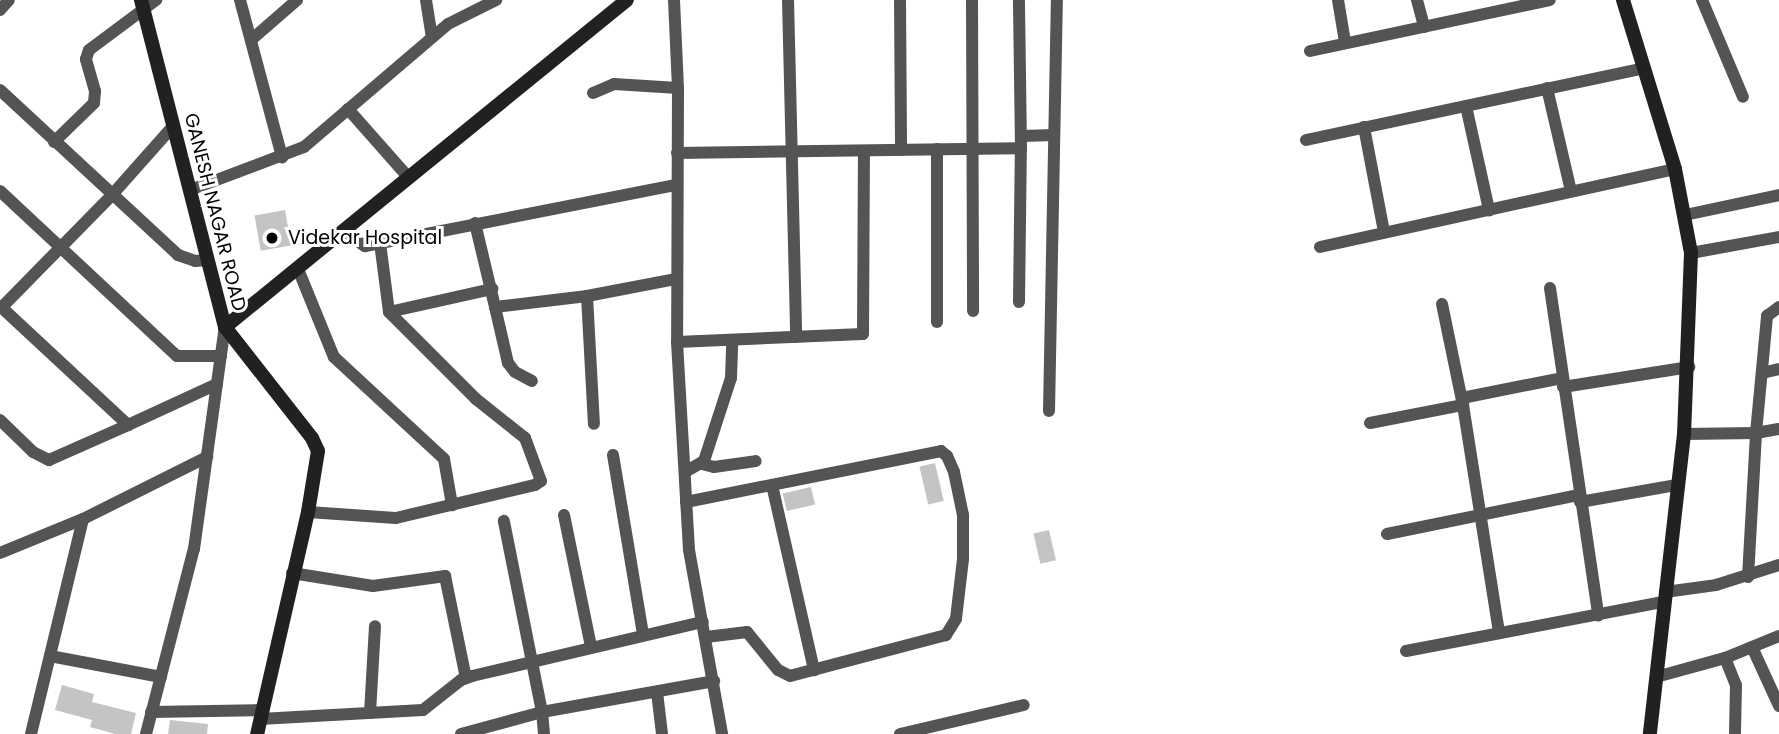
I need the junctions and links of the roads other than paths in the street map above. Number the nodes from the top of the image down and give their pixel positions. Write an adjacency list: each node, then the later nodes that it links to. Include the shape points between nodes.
1 (9, 0): 21 (street)
2 (156, 0): 20 (street)
3 (240, 0): 24 (street)
4 (297, 0): 24 (street)
5 (426, 0): 23 (street)
6 (496, 0): 23 (street)
7 (627, 0): 49 (street)
8 (674, 0): 28 (street)
9 (788, 0): 45 (street)
10 (900, 0): 43 (street)
11 (972, 0): 42 (street)
12 (1019, 0): 40 (street)
13 (1057, 0): 37 (street)
14 (1338, 0): 25 (street)
15 (1418, 0): 22 (street)
16 (1550, 0): 19 (street)
17 (1623, 0): 27 (street)
18 (1702, 0): 32 (street)
19 (1523, 3): 22 (street)
20 (142, 6): 35 (street, GANESH NAGAR ROAD); 39 (street, via 89,50 86,59 94,103)
21 (0, 10)
22 (1424, 27): 25 (street)
23 (432, 36): 34 (street)
24 (251, 40): 47 (street)
25 (1345, 42): 26 (street)
26 (1310, 51)
27 (1644, 68): 29 (street); 48 (street)
28 (678, 88): 31 (street, via 614,84); 46 (street)
29 (1547, 88): 33 (street); 53 (street)
30 (0, 90): 39 (street)
31 (593, 93)
32 (1743, 97)
33 (1466, 106): 36 (street); 56 (street)
34 (348, 109): 47 (street, via 304,147); 49 (street)
35 (174, 125): 51 (street, GANESH NAGAR ROAD); 55 (street)
36 (1364, 127): 38 (street); 60 (street)
37 (1054, 135): 40 (street); 92 (street)
38 (1306, 139)
39 (54, 142): 55 (street)
40 (1022, 142): 42 (street); 72 (street)
41 (937, 149): 42 (street); 43 (street); 79 (street)
42 (973, 149): 77 (street)
43 (901, 150): 44 (street)
44 (864, 151): 45 (street); 81 (street, via 864,332)
45 (790, 152): 46 (street); 81 (street)
46 (677, 153): 50 (street)
47 (282, 157): 51 (street)
48 (1675, 169): 53 (street); 57 (street)
49 (409, 178): 59 (street)
50 (676, 185): 58 (street); 68 (street)
51 (190, 190): 66 (street, GANESH NAGAR ROAD)
52 (0, 191): 63 (street)
53 (1572, 191): 56 (street)
54 (1779, 195): 57 (street)
55 (111, 196): 63 (street); 66 (street, via 178,254 195,261)
56 (1489, 210): 60 (street)
57 (1685, 215): 65 (street)
58 (475, 223): 62 (street); 70 (street)
59 (344, 231): 62 (street, via 362,246); 67 (street)
60 (1384, 232): 64 (street)
61 (1779, 237): 65 (street)
62 (380, 243): 78 (street)
63 (60, 247): 74 (street); 84 (street, via 177,356)
64 (1320, 247)
65 (1691, 253): 85 (street)
66 (208, 260): 80 (street, GANESH NAGAR ROAD)
67 (298, 269): 80 (street); 109 (street, via 334,357 444,459)
68 (676, 279): 71 (street); 83 (street)
69 (1550, 288): 89 (street)
70 (492, 289): 75 (street); 78 (street)
71 (587, 296): 75 (street); 95 (street)
72 (1019, 302)
73 (1442, 304): 91 (street)
74 (1, 307): 96 (street)
75 (495, 307): 88 (street, via 508,363)
76 (1779, 307): 87 (street, via 1768,316)
77 (973, 311)
78 (388, 312): 109 (street, via 476,399 525,438 541,478 536,485)
79 (937, 322)
80 (225, 327): 84 (street); 110 (street, GANESH NAGAR ROAD, via 316,444)
81 (796, 337): 82 (street)
82 (732, 340): 83 (street); 103 (street, via 731,378)
83 (677, 342): 104 (street)
84 (221, 356): 90 (street)
85 (1689, 367): 89 (street); 99 (street)
86 (1779, 369): 87 (street)
87 (1762, 373): 98 (street)
88 (532, 381)
89 (1563, 382): 91 (street); 107 (street)
90 (217, 384): 96 (street); 101 (street)
91 (1463, 402): 94 (street); 111 (street)
92 (1049, 411)
93 (0, 420): 96 (street, via 33,452 49,460)
94 (1370, 423)
95 (594, 424)
96 (128, 425)
97 (1779, 429): 98 (street)
98 (1756, 433): 99 (street); 119 (street)
99 (1684, 434): 106 (street)
100 (613, 455): 125 (street)
101 (207, 457): 113 (street); 135 (street, via 194,549)
102 (756, 461): 103 (street, via 714,467)
103 (702, 464): 104 (street)
104 (685, 472): 108 (street)
105 (772, 485): 108 (street); 134 (street); 134 (street, via 941,451 954,472 963,515 954,626 946,635)
106 (1676, 485): 107 (street); 120 (street)
107 (1579, 498): 111 (street); 121 (street)
108 (686, 502): 122 (street, via 689,550)
109 (452, 505): 110 (street, via 380,519)
110 (308, 512): 118 (street, GANESH NAGAR ROAD)
111 (1479, 514): 115 (street); 124 (street)
112 (564, 515): 128 (street)
113 (83, 519): 116 (street); 131 (street)
114 (504, 521): 133 (street)
115 (1387, 534)
116 (0, 553)
117 (1779, 565): 119 (street)
118 (292, 573): 137 (street, via 373,586 444,575); 145 (street, GANESH NAGAR ROAD)
119 (1748, 577): 120 (street)
120 (1664, 597): 121 (street); 136 (street)
121 (1598, 615): 124 (street)
122 (703, 622): 125 (street); 127 (street)
123 (375, 626): 144 (street)
124 (1499, 634): 130 (street)
125 (643, 635): 128 (street)
126 (1779, 636): 129 (street)
127 (706, 637): 134 (street, via 747,632 782,674); 138 (street)
128 (591, 647): 133 (street)
129 (1752, 647): 132 (street); 141 (street)
130 (1406, 651)
131 (50, 656): 135 (street); 146 (street)
132 (1725, 658): 136 (street); 154 (street, via 1736,685)
133 (532, 660): 137 (street); 143 (street)
134 (814, 670)
135 (161, 677): 142 (street)
136 (1656, 677): 153 (street)
137 (466, 678): 144 (street, via 423,710)
138 (714, 681): 139 (street); 151 (street)
139 (657, 692): 143 (street); 150 (street)
140 (1024, 705): 152 (street)
141 (1779, 706)
142 (152, 712): 145 (street); 147 (street)
143 (542, 712): 148 (street); 149 (street)
144 (370, 713): 145 (street)
145 (260, 721)
146 (31, 734)
147 (146, 734)
148 (461, 734)
149 (544, 734)
150 (662, 734)
151 (722, 734)
152 (900, 734)
153 (1650, 734)
154 (1735, 734)

